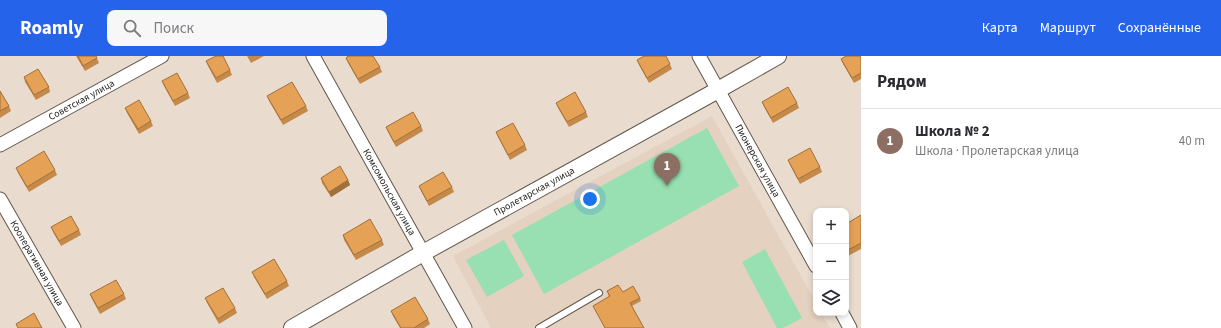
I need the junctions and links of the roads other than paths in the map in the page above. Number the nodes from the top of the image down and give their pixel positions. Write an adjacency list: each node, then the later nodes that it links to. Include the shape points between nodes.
1 (162, 56): 6 (street, Советская улица)
2 (314, 56): 8 (street, Комсомольская улица)
3 (699, 56): 5 (street, Пионерская улица)
4 (778, 56): 5 (street, Пролетарская улица)
5 (718, 90): 8 (street, Пролетарская улица); 9 (street, Пионерская улица)
6 (0, 145)
7 (0, 199): 12 (street, Кооперативная улица)
8 (423, 253): 13 (street, Пролетарская улица); 14 (street, Комсомольская улица)
9 (813, 261)
10 (599, 293): 15 (lane)
11 (844, 316): 16 (street)
12 (74, 328)
13 (292, 328)
14 (465, 328)
15 (539, 328)
16 (850, 328)

